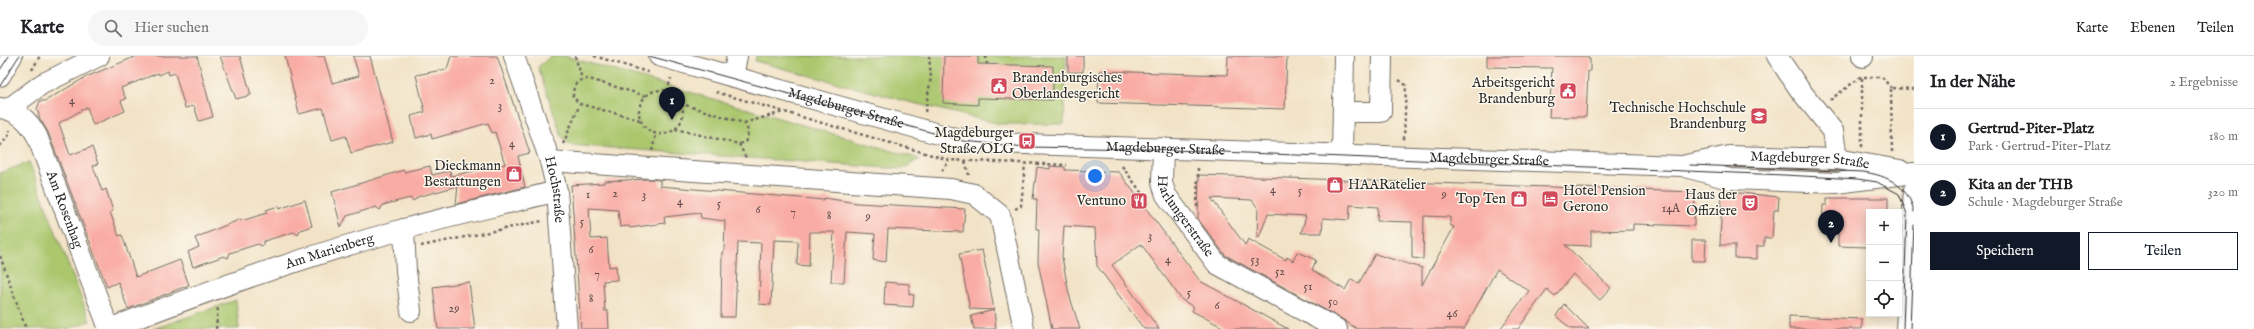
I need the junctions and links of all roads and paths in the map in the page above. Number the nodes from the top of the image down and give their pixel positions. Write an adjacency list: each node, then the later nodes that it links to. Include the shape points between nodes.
1 (99, 56): 23 (street, via 42,84)
2 (514, 56): 40 (street, Hochstraße)
3 (575, 56): 16 (path)
4 (659, 56): 13 (street, Magdeburger Straße)
5 (737, 56): 13 (street)
6 (929, 56): 27 (path, via 931,77 925,115)
7 (986, 56): 12 (path)
8 (1344, 56): 26 (street)
9 (1777, 56): 24 (street)
10 (1862, 56): 14 (path)
11 (1382, 62): 26 (street, via 1381,112); 33 (path, via 1406,85)
12 (987, 64)
13 (733, 77): 36 (street, Magdeburger Straße, via 949,137 995,142)
14 (1862, 77): 17 (path, via 1882,77); 24 (path); 38 (path)
15 (671, 78): 19 (path)
16 (582, 79): 20 (path); 21 (path, via 575,82 573,89 573,97)
17 (1891, 88): 18 (path); 44 (path)
18 (1914, 89)
19 (668, 90): 20 (path, via 660,90); 22 (path, via 679,98)
20 (646, 96): 28 (path, via 640,107)
21 (580, 104): 28 (path); 40 (path)
22 (682, 104): 29 (path); 30 (path, via 683,118)
23 (4, 108): 57 (street, Am Rosenhag, via 30,123 37,136)
24 (1817, 110): 39 (street, via 1833,131)
25 (784, 112): 29 (path)
26 (1343, 112): 37 (street)
27 (917, 113)
28 (640, 120): 30 (path, via 656,134)
29 (744, 123): 30 (path, via 748,129 748,136 745,142 739,144)
30 (675, 129)
31 (9, 135): 35 (path)
32 (1396, 142): 33 (path)
33 (1404, 142): 34 (path)
34 (1412, 143)
35 (0, 146)
36 (1163, 148): 37 (street, Magdeburger Straße); 51 (street, Harlungerstraße, via 1162,183 1166,195)
37 (1342, 154): 42 (street, Magdeburger Straße)
38 (1862, 155)
39 (1837, 159): 42 (street, Magdeburger Straße, via 1729,156); 44 (street, Magdeburger Straße)
40 (553, 161): 47 (street, Hochstraße); 48 (street, via 951,189 974,194)
41 (1025, 164): 48 (path, via 1021,206)
42 (1682, 166): 45 (street, Magdeburger Straße, via 1729,179 1837,183)
43 (1198, 168): 51 (path)
44 (1892, 168): 45 (street, Magdeburger Straße)
45 (1914, 173)
46 (1914, 190): 62 (street)
47 (557, 191): 49 (street, Hochstraße); 50 (street, Am Marienberg)
48 (1000, 215): 60 (street)
49 (560, 218): 52 (path); 59 (street, Hochstraße)
50 (404, 229): 52 (street); 57 (street, Am Marienberg, via 268,269)
51 (1196, 233): 61 (street, Harlungerstraße, via 1217,264)
52 (405, 250): 55 (street)
53 (0, 256): 56 (path)
54 (218, 300): 58 (path)
55 (411, 311)
56 (26, 329)
57 (109, 329)
58 (216, 329)
59 (567, 329)
60 (1024, 329)
61 (1337, 329)
62 (1906, 329)

